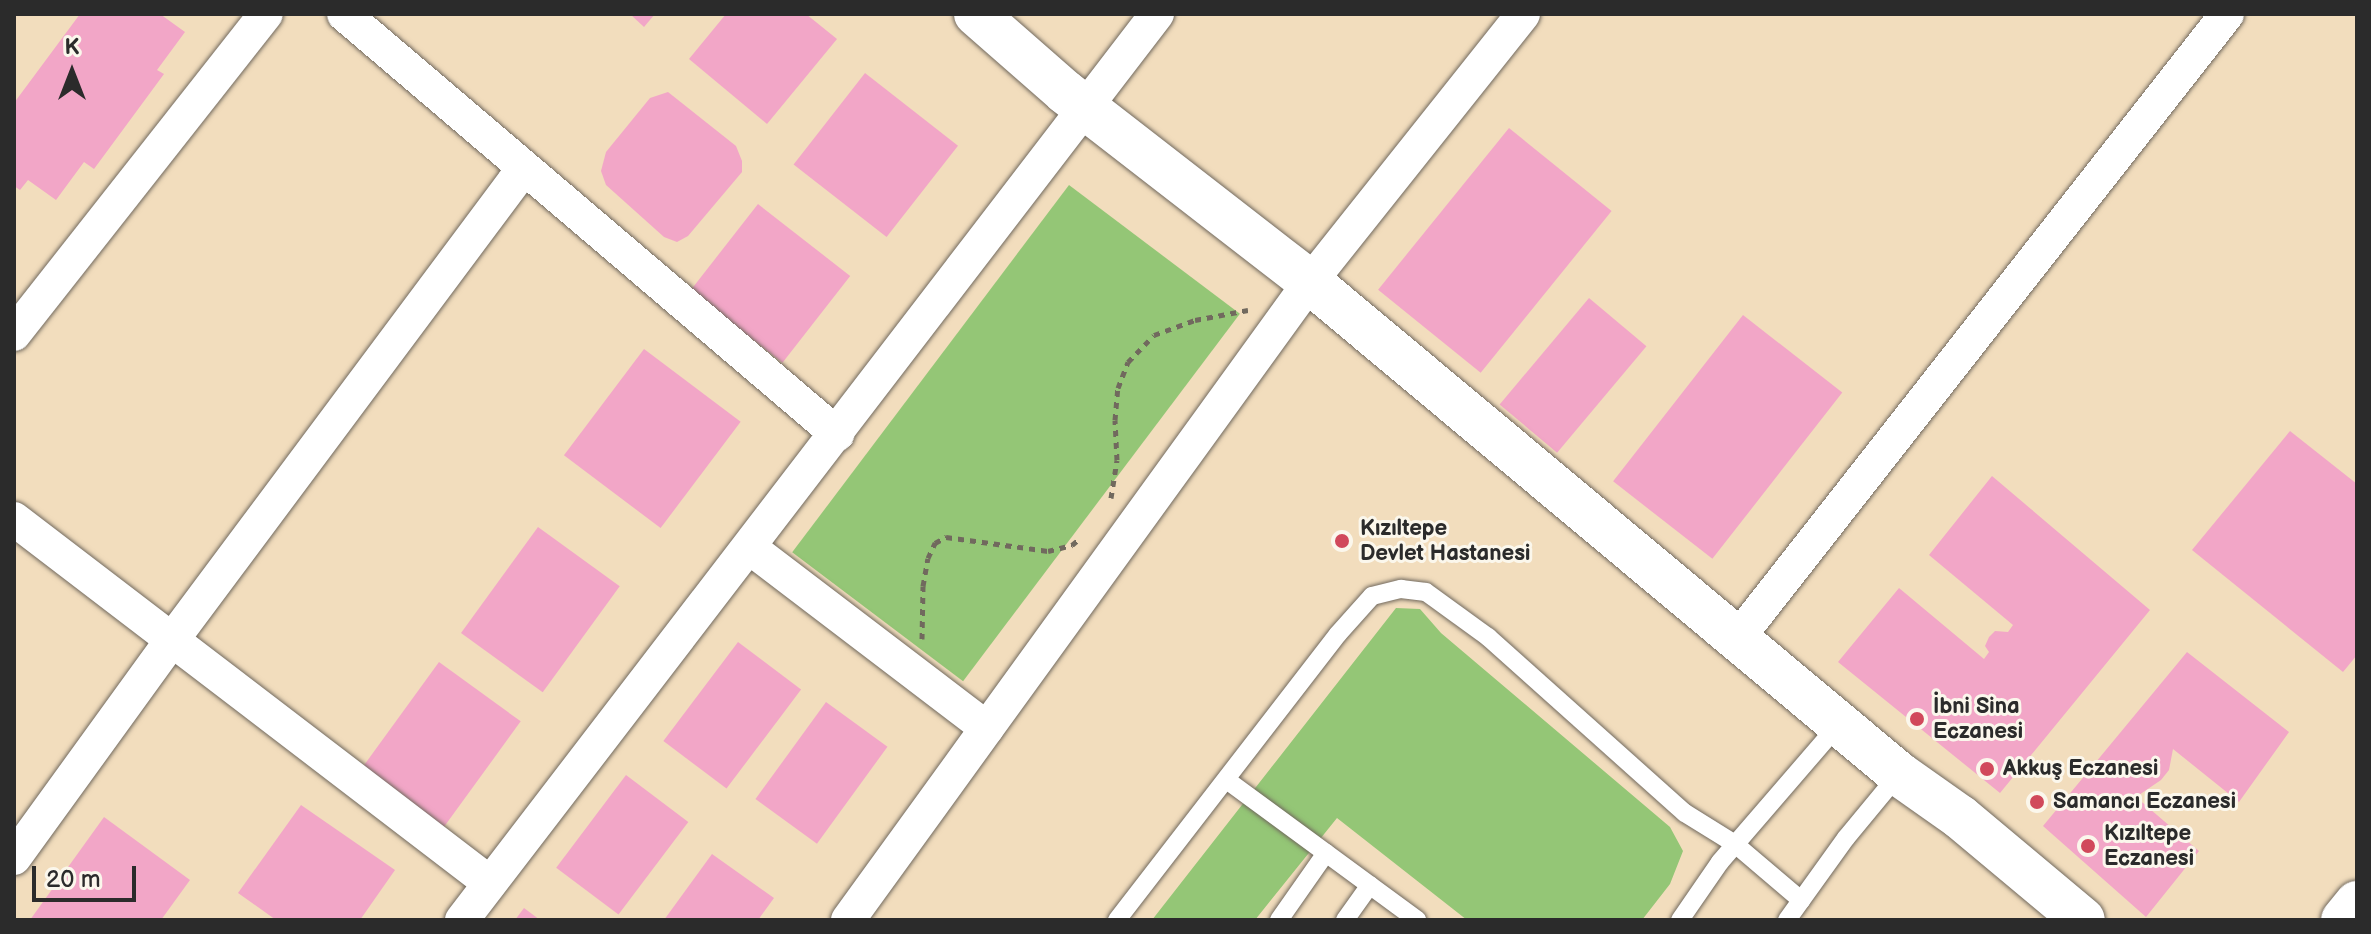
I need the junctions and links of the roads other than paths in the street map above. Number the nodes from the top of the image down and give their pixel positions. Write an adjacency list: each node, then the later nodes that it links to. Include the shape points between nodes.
1 (266, 14): 10 (street)
2 (344, 14): 8 (street)
3 (976, 14): 7 (main road)
4 (1157, 14): 7 (street)
5 (1523, 14): 9 (street)
6 (2227, 14): 14 (street)
7 (1088, 109): 9 (main road); 11 (street)
8 (524, 168): 11 (street); 15 (street)
9 (1310, 282): 14 (main road); 17 (street)
10 (14, 334)
11 (837, 434): 13 (street)
12 (14, 519): 15 (street)
13 (749, 547): 17 (street); 23 (street)
14 (1737, 639): 16 (main road)
15 (172, 640): 22 (street); 23 (street)
16 (1840, 723): 18 (main road); 20 (lane)
17 (987, 728): 29 (street)
18 (1899, 774): 25 (lane); 35 (main road, via 1960,817)
19 (1228, 781): 20 (lane, via 1372,596 1401,589 1426,592 1488,637 1685,813); 21 (lane); 30 (lane)
20 (1735, 844): 25 (lane); 33 (lane)
21 (1326, 853): 24 (lane); 31 (lane)
22 (14, 858)
23 (490, 883): 28 (street)
24 (1370, 885): 27 (lane); 32 (lane)
25 (1801, 900): 34 (lane)
26 (2357, 903): 36 (main road)
27 (1412, 918)
28 (462, 920)
29 (848, 920)
30 (1117, 920)
31 (1279, 920)
32 (1345, 920)
33 (1680, 920)
34 (1787, 920)
35 (2083, 920)
36 (2343, 920)

